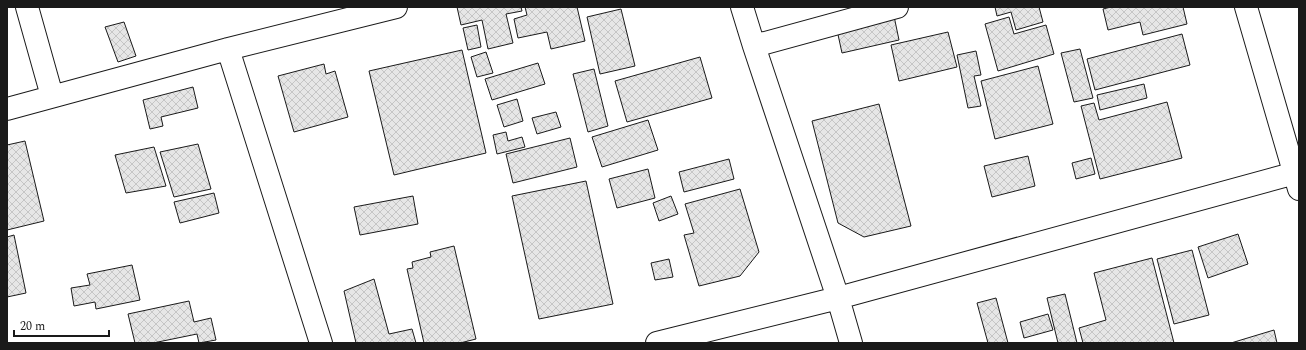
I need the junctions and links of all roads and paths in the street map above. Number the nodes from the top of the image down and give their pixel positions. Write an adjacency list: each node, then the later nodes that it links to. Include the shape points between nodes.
1 (27, 7): 8 (street)
2 (396, 7): 7 (street)
3 (742, 7): 6 (street)
4 (897, 7): 6 (street)
5 (1246, 7): 10 (street)
6 (754, 46): 11 (street)
7 (228, 48): 8 (street); 12 (street)
8 (52, 96): 9 (street)
9 (7, 109)
10 (1297, 178): 11 (street)
11 (838, 298): 13 (street); 14 (street)
12 (321, 343)
13 (657, 343)
14 (851, 343)

